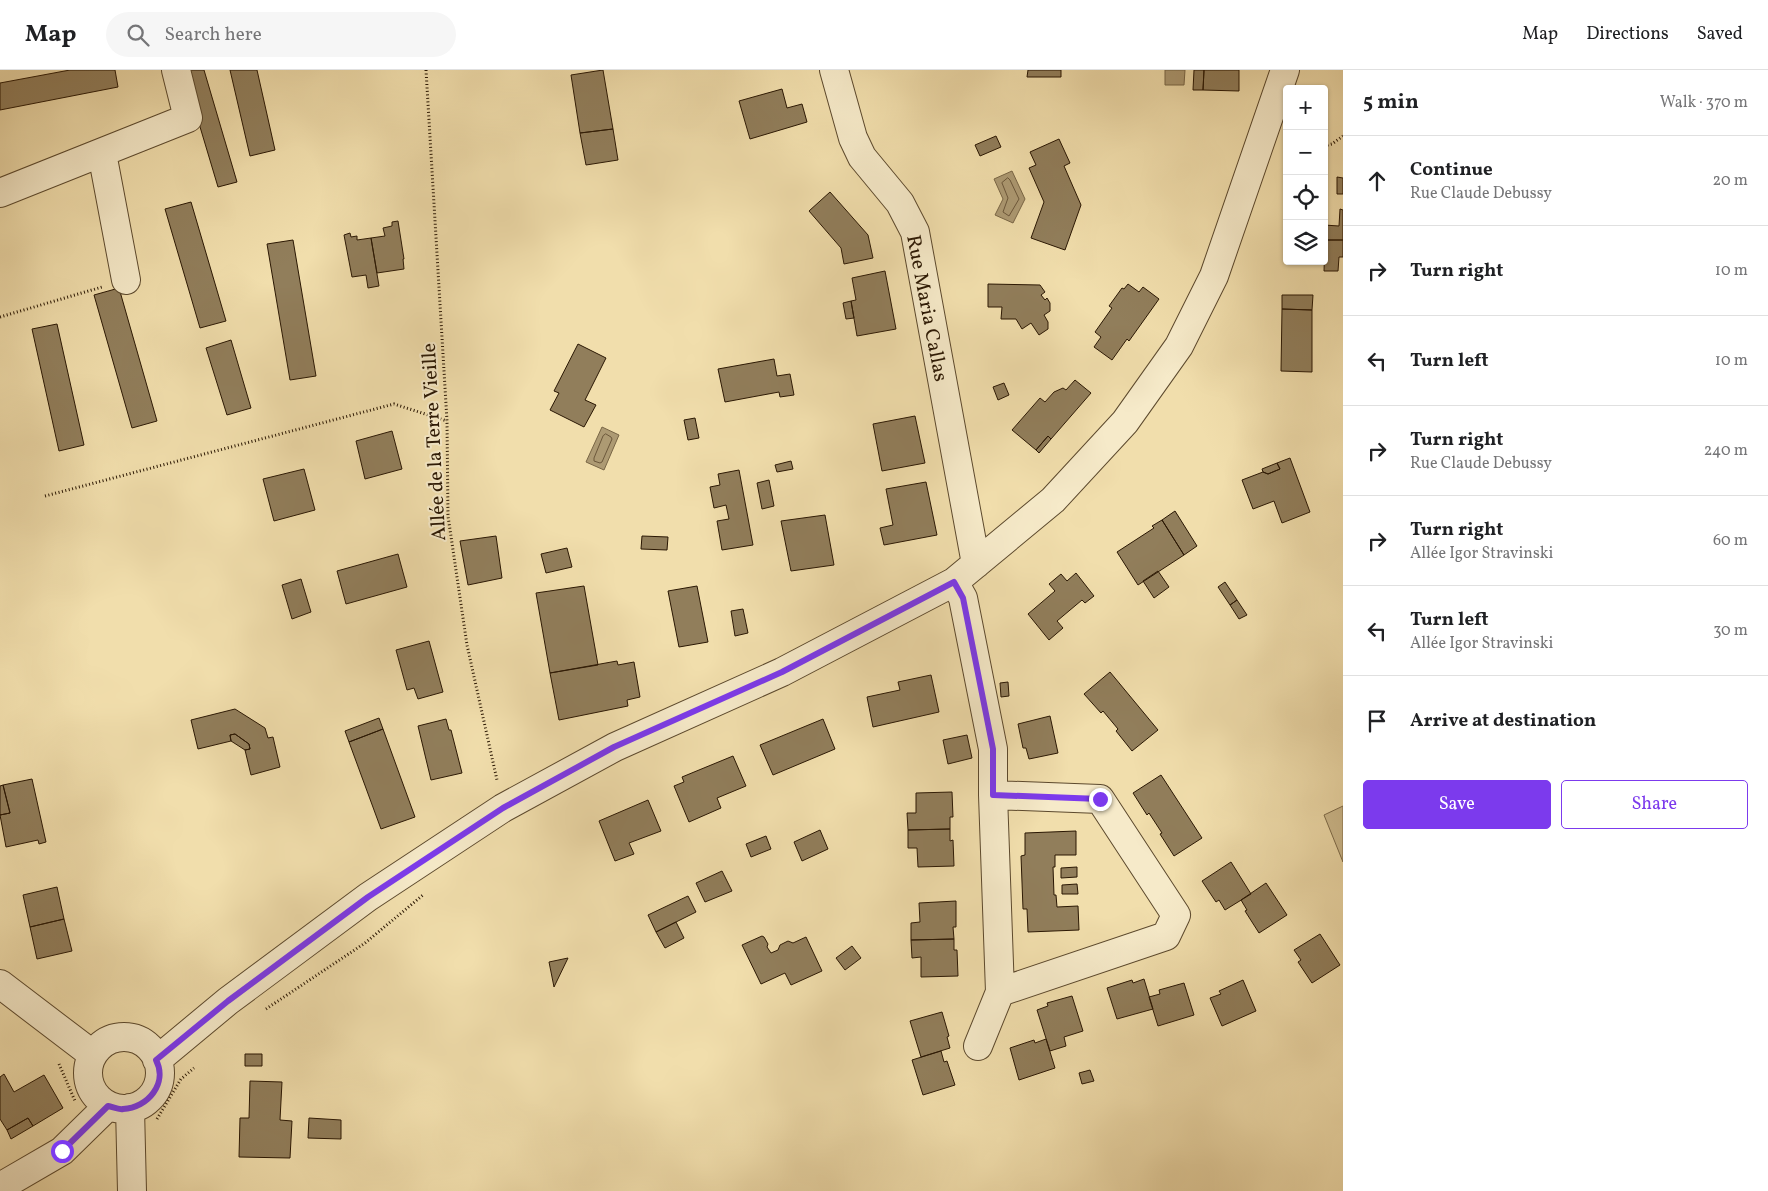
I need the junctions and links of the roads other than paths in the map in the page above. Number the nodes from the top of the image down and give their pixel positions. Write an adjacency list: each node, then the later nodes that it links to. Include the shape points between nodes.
1 (176, 70): 4 (street, via 188,118)
2 (834, 70): 7 (street, Rue Maria Callas, via 853,138 862,157 900,203 915,232)
3 (1285, 70): 7 (street, via 1214,276 1179,346 1124,422 1053,500)
4 (102, 153): 5 (street); 6 (street)
5 (0, 193)
6 (126, 280)
7 (976, 564): 8 (street)
8 (954, 582): 9 (street, via 963,598 993,749); 14 (street, via 782,672 614,747 503,808 368,897 228,1001)
9 (993, 795): 11 (street); 11 (street, via 1100,799 1176,915 1166,936)
10 (0, 984): 13 (street)
11 (1000, 992): 12 (street)
12 (978, 1046)
13 (92, 1054): 14 (street, via 101,1044 116,1037 134,1038 151,1048); 15 (street, via 88,1082 98,1099)
14 (156, 1060): 15 (street, via 160,1078 153,1095 139,1106)
15 (119, 1107): 16 (street, via 88,1125 62,1151); 17 (street)
16 (0, 1187)
17 (132, 1191)

